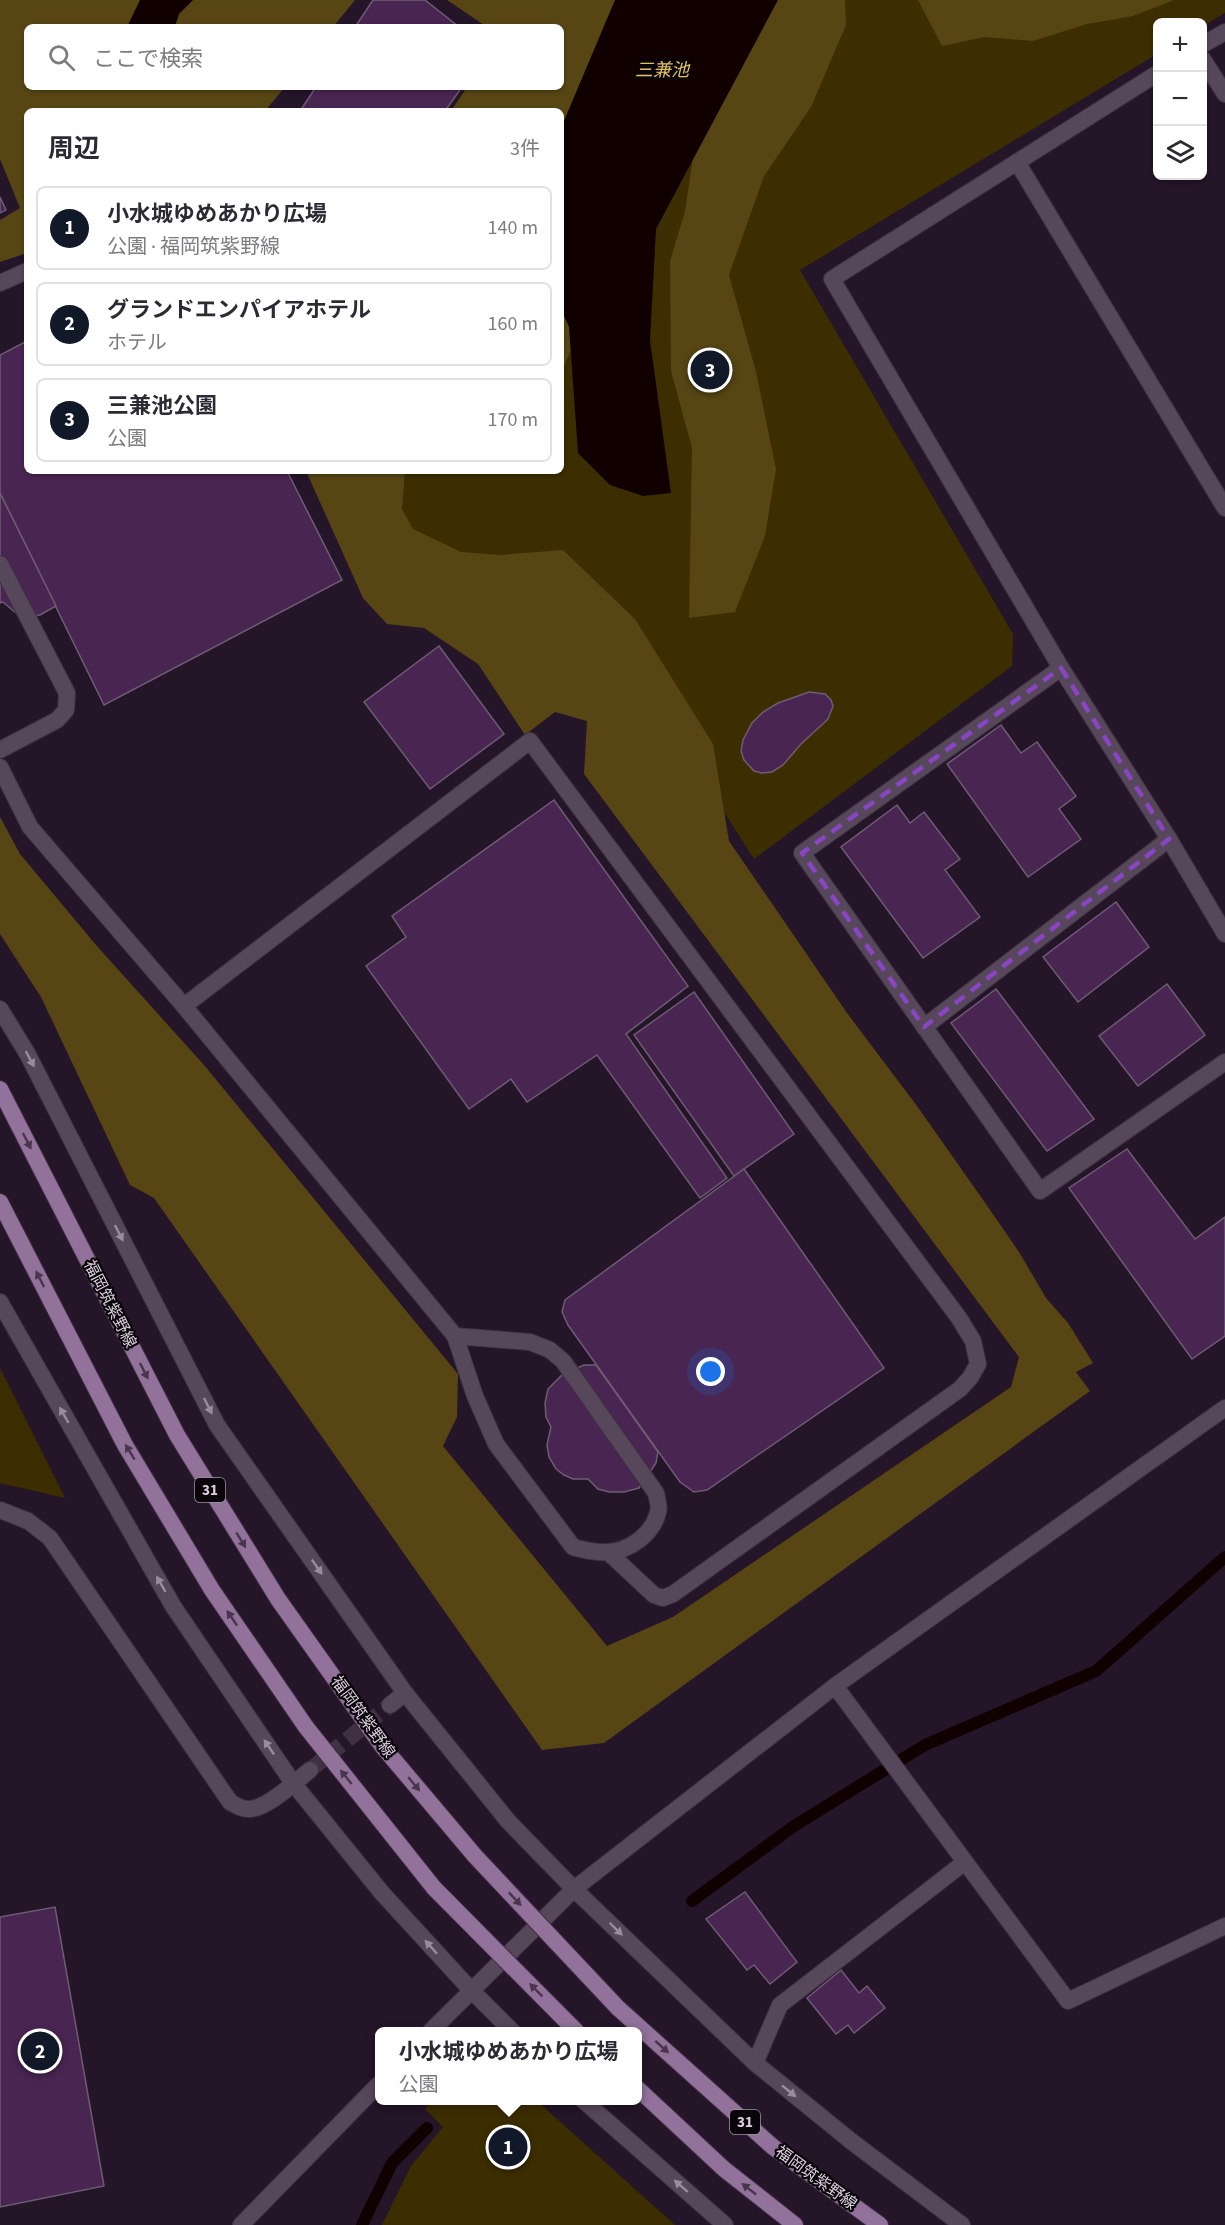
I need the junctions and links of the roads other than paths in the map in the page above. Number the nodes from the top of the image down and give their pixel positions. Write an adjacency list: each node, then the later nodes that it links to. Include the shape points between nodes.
1 (1225, 32): 2 (street)
2 (1207, 43)
3 (1207, 64): 5 (street)
4 (1153, 77): 6 (street)
5 (1225, 93)
6 (1017, 162): 9 (street); 11 (street, via 832,279)
7 (24, 272): 8 (street)
8 (0, 283)
9 (1225, 508)
10 (0, 564): 12 (street, via 67,693 66,711 57,720)
11 (1061, 668): 14 (street); 18 (street, via 802,853)
12 (0, 750)
13 (0, 767): 16 (street, via 30,827)
14 (1169, 840): 15 (street); 18 (street)
15 (1225, 934)
16 (184, 1006): 23 (street); 26 (street, via 530,741 959,1318 973,1341 978,1364 960,1389 673,1594 663,1598 654,1595)
17 (0, 1009): 28 (street, one-way to 28, via 27,1053 218,1425)
18 (924, 1027): 19 (street, via 1040,1191)
19 (1225, 1062)
20 (0, 1089): 39 (main road, 福岡筑紫野線 / 31, one-way to 39, bridge, via 177,1435 278,1599 383,1748 475,1856)
21 (0, 1202): 38 (main road, one-way to 21, bridge, via 434,1888 306,1727 212,1590 125,1445)
22 (0, 1302): 31 (street, one-way to 22, via 173,1606)
23 (455, 1335): 26 (street, via 496,1444 573,1547); 26 (street, via 530,1342 550,1350 563,1361 656,1494 659,1509 653,1528 632,1545)
24 (1225, 1408): 27 (street)
25 (0, 1510): 31 (street, via 28,1521 50,1538 230,1802 249,1810 270,1801)
26 (609, 1552)
27 (835, 1686): 32 (street); 33 (street)
28 (405, 1693): 29 (street); 33 (street, via 507,1821)
29 (390, 1705)
30 (310, 1770): 31 (street)
31 (293, 1783): 35 (street, one-way to 31, via 382,1893)
32 (965, 1862): 34 (street, via 1068,2001); 41 (street, via 780,2005)
33 (574, 1889): 35 (street); 41 (street, one-way to 41)
34 (1225, 1926)
35 (471, 1990): 36 (street); 37 (street)
36 (434, 2027)
37 (509, 2027)
38 (573, 2027)
39 (639, 2027)
40 (642, 2030): 48 (main road, 福岡筑紫野線 / 31, one-way to 48, bridge, via 773,2147)
41 (755, 2063): 49 (street, one-way to 49)
42 (375, 2088): 45 (street)
43 (642, 2093): 47 (main road, one-way to 43, via 724,2169)
44 (589, 2105): 46 (street, one-way to 44)
45 (240, 2225)
46 (725, 2225)
47 (795, 2225)
48 (880, 2225)
49 (962, 2225)

